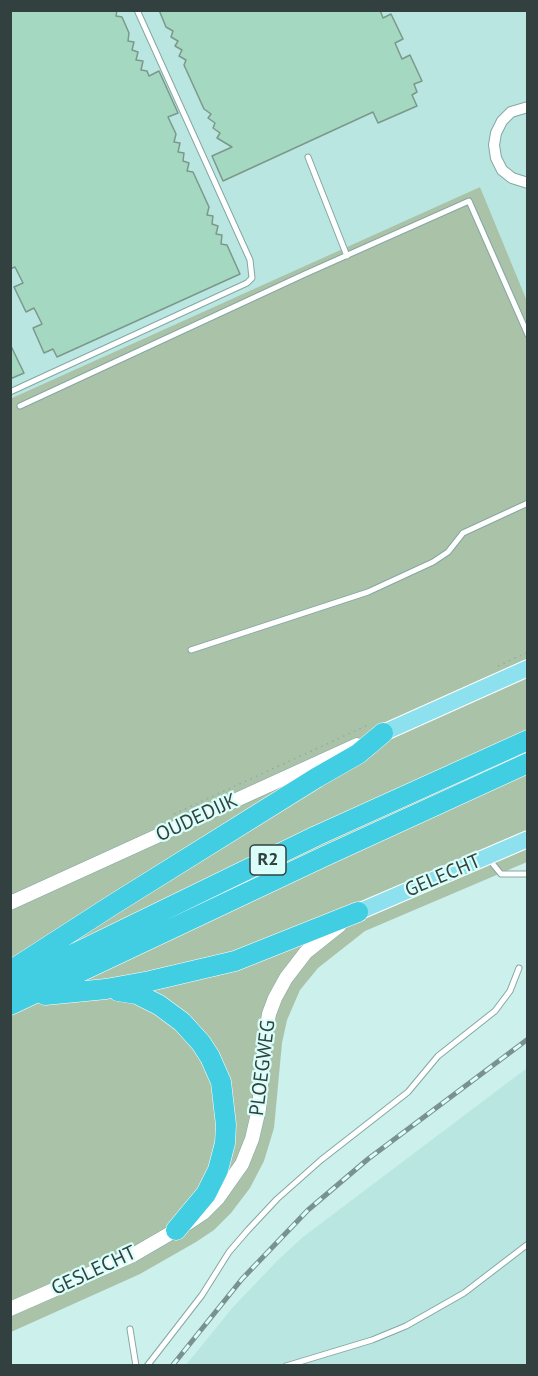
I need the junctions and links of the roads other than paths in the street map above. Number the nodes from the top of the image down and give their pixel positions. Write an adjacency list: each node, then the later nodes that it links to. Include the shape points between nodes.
1 (137, 10): 7 (lane, via 250,260 252,278)
2 (528, 107): 4 (street, via 511,112 502,121 494,146 502,170)
3 (308, 157): 5 (lane)
4 (528, 183)
5 (347, 256): 6 (lane, via 469,201); 8 (lane)
6 (528, 335)
7 (10, 392)
8 (21, 406)
9 (528, 503): 10 (lane, via 463,533 448,552 433,562 368,592)
10 (191, 650)
11 (528, 668): 12 (main road)
12 (376, 729): 18 (street, OUDEDIJK); 21 (highway, R2, via 358,754)
13 (528, 740): 22 (highway, R2, via 316,836)
14 (528, 763): 24 (highway, R2)
15 (528, 839): 16 (main road, GELECHT)
16 (487, 857): 17 (lane, via 501,874); 19 (main road, GELECHT)
17 (528, 874)
18 (10, 903)
19 (358, 912): 23 (highway, R2, via 235,962); 25 (street, PLOEGWEG, via 306,952 286,978 269,1014 258,1109 248,1153 218,1198)
20 (519, 968): 30 (lane, via 510,991 495,1011 438,1056 408,1092 277,1199 229,1252 202,1295)
21 (10, 971)
22 (10, 985)
23 (106, 989): 24 (highway, R2); 25 (highway, R2, via 137,994 182,1022 201,1043 221,1082 226,1125 218,1170 200,1201)
24 (19, 1001)
25 (176, 1230): 27 (street, GESLECHT, via 116,1263)
26 (528, 1244): 31 (lane, via 464,1293 406,1326)
27 (10, 1309)
28 (130, 1329): 29 (lane)
29 (136, 1365)
30 (147, 1365)
31 (286, 1365)

